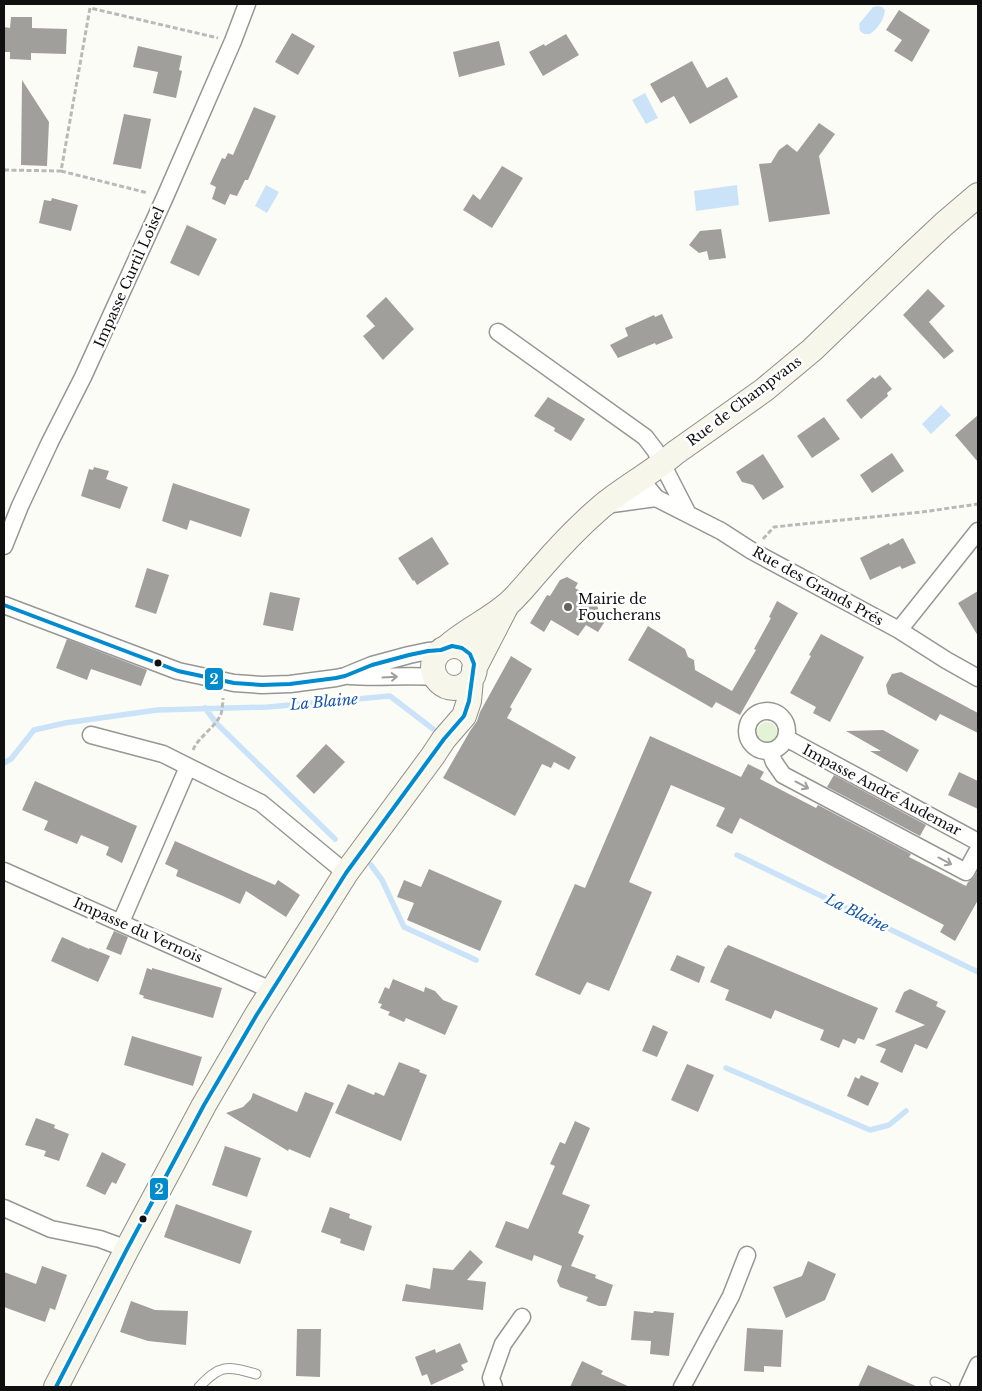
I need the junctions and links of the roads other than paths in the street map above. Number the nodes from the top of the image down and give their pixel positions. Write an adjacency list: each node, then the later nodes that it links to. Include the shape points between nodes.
1 (247, 4): 10 (street, Impasse Curtil Loisel, via 165,197 83,377 23,498)
2 (978, 195): 4 (street, Rue de Champvans, via 812,350 764,390)
3 (498, 332): 4 (street, via 645,437)
4 (662, 464): 5 (street, Rue de Champvans); 8 (street)
5 (640, 478): 6 (street, Rue des Grands Prés); 7 (street, Rue de Champvans)
6 (656, 498): 7 (street); 8 (street, Rue des Grands Prés)
7 (603, 506): 11 (street, Rue de Champvans, via 580,526)
8 (688, 514): 13 (street, Rue des Grands Prés)
9 (978, 531): 13 (street)
10 (4, 546)
11 (508, 604): 14 (street, Rue de Champvans); 15 (street, Rue de Champvans)
12 (4, 605): 16 (street, via 178,671 234,683 290,684)
13 (899, 630): 17 (street, Rue des Grands Prés)
14 (444, 649): 15 (street, via 458,646 467,651 473,659); 16 (street, via 372,665); 18 (street, via 433,663)
15 (472, 674): 18 (street, via 463,685 453,688); 20 (street, via 464,716)
16 (345, 676): 18 (street, one-way to 18)
17 (978, 678)
18 (438, 679): 20 (street, via 448,713)
19 (91, 734): 23 (street, via 163,754)
20 (444, 738): 27 (street)
21 (786, 738): 22 (street, Impasse André Audemar, via 779,748); 22 (street, Impasse André Audemar, via 785,723 776,713 756,715 748,725 748,737 756,747); 24 (street, Impasse André Audemar)
22 (770, 751): 25 (street, one-way to 25, via 783,775 966,872)
23 (188, 767): 27 (street, via 261,803); 28 (street)
24 (978, 842)
25 (978, 850)
26 (4, 871): 28 (street, Impasse du Vernois)
27 (346, 873): 29 (street)
28 (121, 922): 29 (street, Impasse du Vernois)
29 (271, 990): 31 (street, via 204,1105)
30 (4, 1208): 31 (street, via 52,1229 100,1239)
31 (127, 1249): 37 (street)
32 (747, 1255): 40 (street, via 731,1296)
33 (522, 1317): 39 (street, via 503,1344 491,1378)
34 (978, 1365): 42 (street)
35 (256, 1374): 38 (lane, via 237,1368 223,1368)
36 (935, 1382): 41 (lane)
37 (56, 1387)
38 (199, 1387)
39 (494, 1387)
40 (682, 1387)
41 (946, 1387)
42 (968, 1387)

